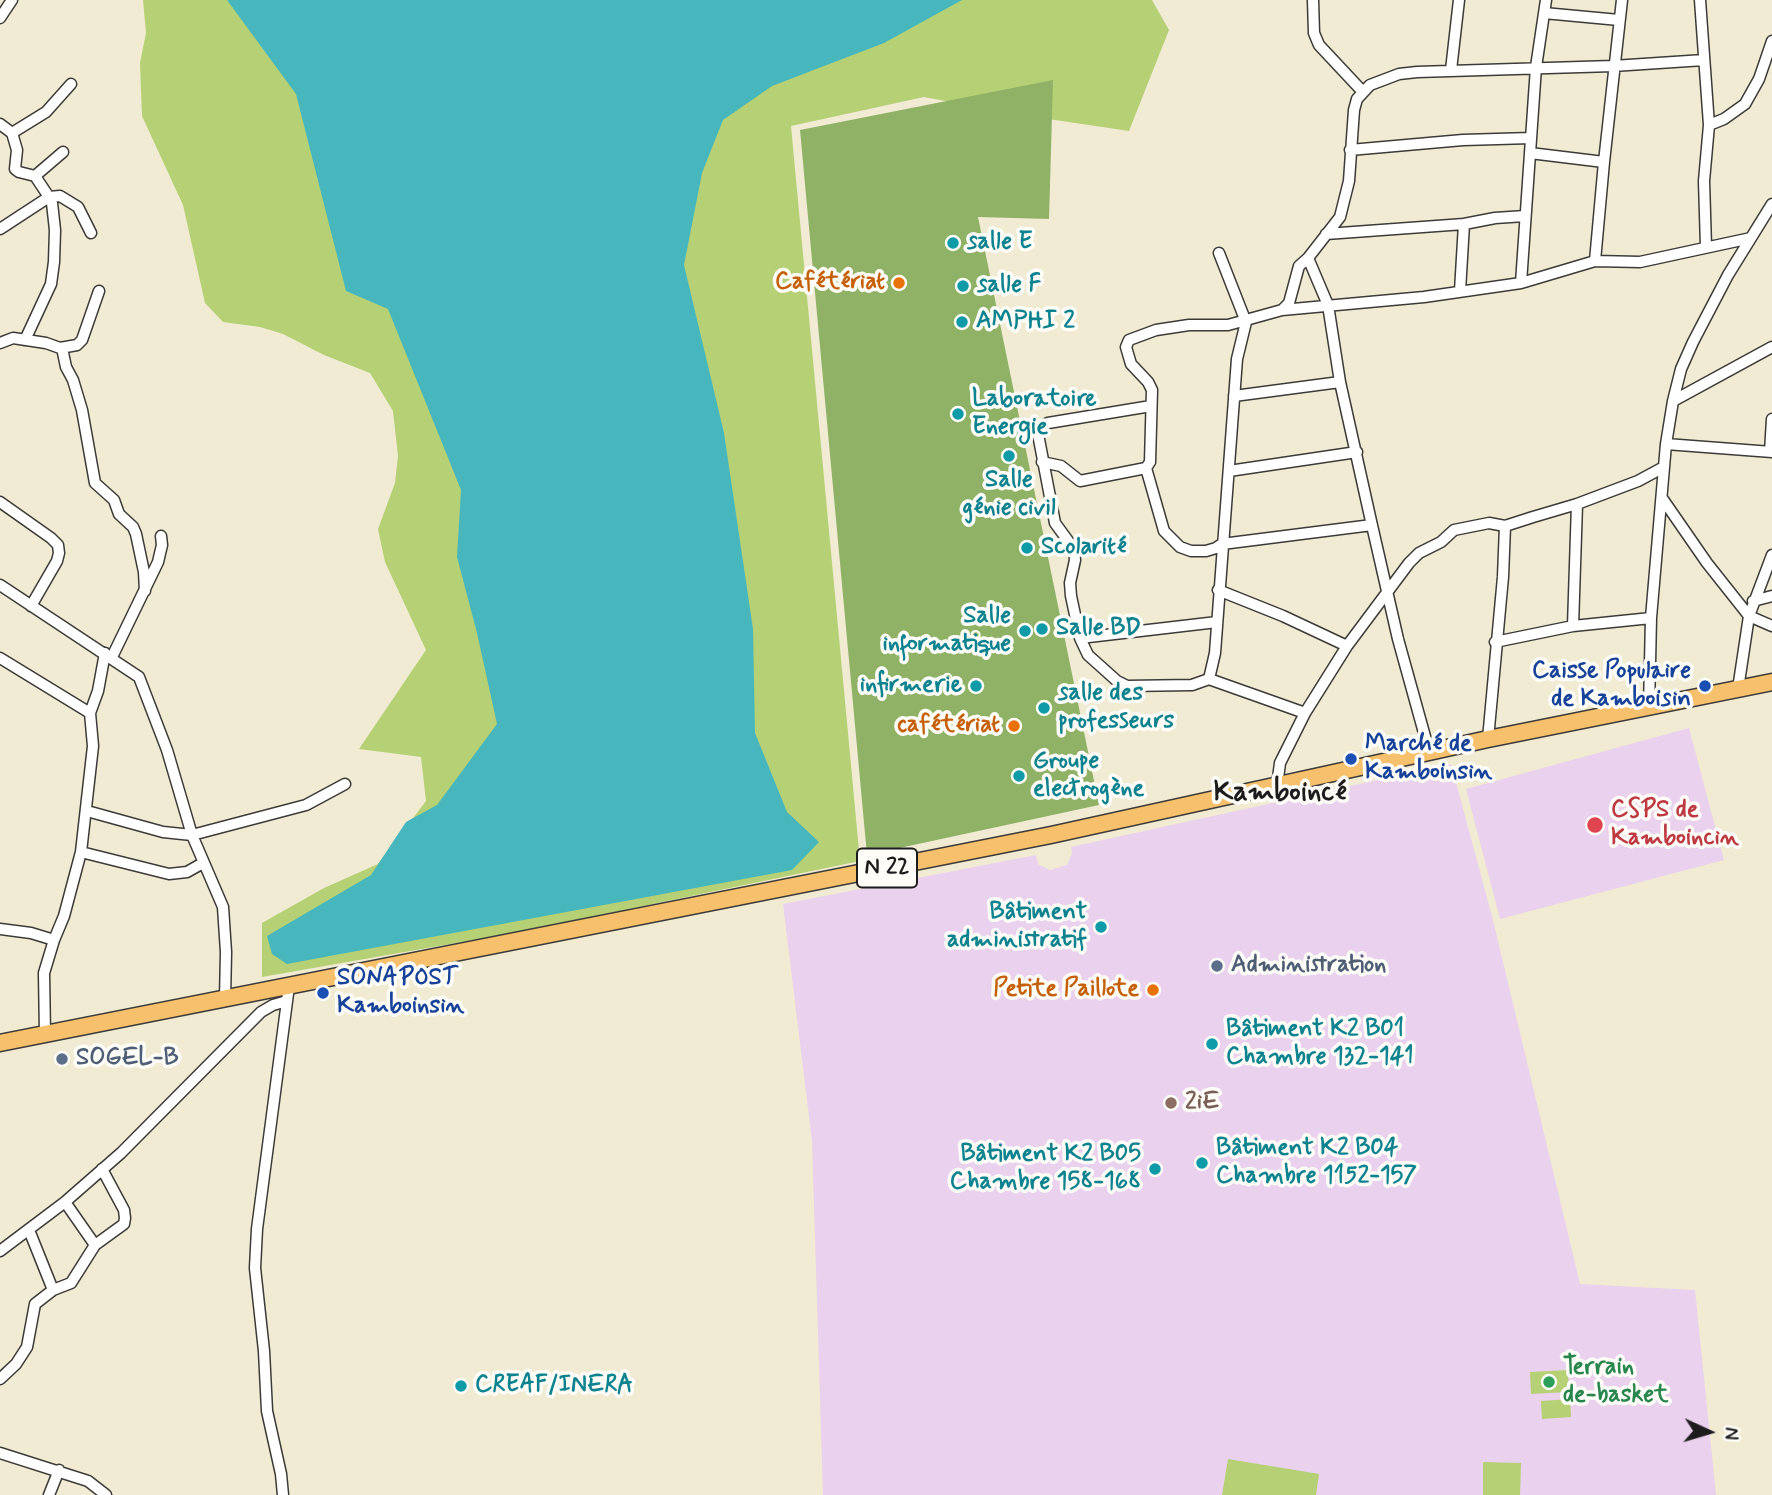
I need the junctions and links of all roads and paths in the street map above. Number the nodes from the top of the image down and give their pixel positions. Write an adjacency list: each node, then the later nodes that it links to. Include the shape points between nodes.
1 (12, 0): 8 (street)
2 (1313, 0): 16 (street, via 1319,45)
3 (1459, 0): 14 (street)
4 (1546, 0): 7 (street)
5 (1622, 0): 9 (street)
6 (1700, 0): 11 (street)
7 (1544, 13): 9 (street); 13 (street)
8 (0, 18)
9 (1619, 20): 12 (street)
10 (1772, 41): 18 (street, via 1745,104)
11 (1704, 60): 12 (street); 18 (street)
12 (1613, 66): 13 (street); 24 (street)
13 (1536, 67): 14 (street); 20 (street)
14 (1451, 70): 16 (street, via 1399,74)
15 (71, 84): 19 (street, via 46,112)
16 (1363, 92): 21 (street, via 1354,110)
17 (0, 124): 19 (street)
18 (1709, 125): 34 (street, via 1704,181)
19 (12, 133): 25 (street, via 16,171)
20 (1531, 138): 21 (street); 23 (street)
21 (1350, 150): 32 (street, via 1340,218)
22 (63, 152): 25 (street)
23 (1530, 153): 24 (street); 28 (street)
24 (1604, 162): 37 (street)
25 (35, 176): 26 (street)
26 (49, 197): 30 (street); 31 (street, via 60,196 74,203); 44 (street, via 55,230 51,284)
27 (1772, 204): 33 (street)
28 (1525, 216): 29 (street); 38 (street)
29 (1464, 223): 32 (street); 39 (street)
30 (0, 229)
31 (91, 233)
32 (1326, 234): 36 (street)
33 (1751, 238): 34 (street); 50 (street, via 1693,342)
34 (1706, 247): 37 (street, via 1640,262)
35 (1219, 253): 43 (street)
36 (1308, 258): 41 (street); 42 (street, via 1296,272 1289,303)
37 (1595, 261): 38 (street)
38 (1521, 283): 39 (street)
39 (1460, 290): 41 (street)
40 (99, 291): 47 (street, via 82,340)
41 (1328, 305): 42 (street); 48 (street)
42 (1282, 310): 43 (street)
43 (1246, 322): 49 (street); 51 (street, via 1167,327 1129,340 1127,354 1151,386)
44 (25, 340): 45 (street, via 9,338); 47 (street)
45 (0, 343)
46 (1772, 347): 50 (street)
47 (62, 348): 70 (street, via 82,410 95,482 133,527)
48 (1340, 382): 49 (street); 54 (street)
49 (1234, 396): 59 (street)
50 (1673, 401): 53 (street)
51 (1151, 406): 56 (street, via 1041,426); 58 (street, via 1150,462)
52 (1772, 419): 55 (street)
53 (1666, 444): 55 (street); 57 (street)
54 (1357, 452): 59 (street); 63 (street)
55 (1771, 452)
56 (1042, 462): 58 (street, via 1061,466 1080,481); 80 (street, via 1055,523 1074,549 1070,583)
57 (1664, 467): 60 (street); 62 (street)
58 (1146, 468): 66 (street, via 1164,531 1173,541 1191,551)
59 (1230, 471): 66 (street)
60 (1661, 497): 75 (street); 76 (street)
61 (0, 502): 74 (street, via 58,545 57,561)
62 (1577, 504): 64 (street); 78 (street)
63 (1372, 525): 66 (street); 71 (street)
64 (1505, 526): 71 (street, via 1489,523 1454,530 1419,554); 81 (street)
65 (161, 536): 70 (street, via 161,553)
66 (1222, 544): 69 (street)
67 (1772, 555): 73 (street)
68 (0, 585): 74 (street)
69 (1218, 590): 77 (street); 82 (street)
70 (145, 591): 83 (street)
71 (1388, 592): 82 (street); 92 (street)
72 (1772, 596): 73 (street)
73 (1753, 601): 75 (street)
74 (31, 606): 83 (street)
75 (1749, 616): 79 (street); 87 (street)
76 (1651, 618): 78 (street); 88 (street)
77 (1217, 622): 80 (street); 85 (street)
78 (1573, 626): 81 (street)
79 (1772, 626)
80 (1080, 638): 85 (street, via 1088,655 1127,685 1192,685)
81 (1495, 642): 91 (street)
82 (1347, 646): 90 (street)
83 (108, 655): 89 (street); 96 (street, via 139,677)
84 (0, 658): 89 (street)
85 (1209, 678): 90 (street)
86 (1772, 682): 87 (main road, N 22)
87 (1738, 689): 88 (main road, N 22)
88 (1649, 708): 91 (main road, N 22)
89 (90, 713): 95 (street, via 93,746)
90 (1305, 713): 94 (street, via 1280,763)
91 (1488, 738): 92 (main road, N 22)
92 (1429, 751): 94 (main road, N 22)
93 (345, 784): 96 (street, via 306,805)
94 (1277, 786): 101 (main road, N 22)
95 (87, 811): 96 (street, via 163,832); 97 (street)
96 (192, 835): 98 (street)
97 (81, 852): 98 (street, via 169,874 187,872); 100 (street)
98 (203, 863): 102 (street, via 223,907)
99 (0, 929): 100 (street)
100 (54, 940): 103 (street, via 44,973)
101 (288, 994): 102 (main road, N 22); 105 (street, via 261,1012); 116 (street, via 255,1268 267,1411)
102 (225, 999): 103 (main road, N 22)
103 (45, 1035): 104 (main road, N 22)
104 (0, 1043)
105 (102, 1169): 106 (street); 108 (street, via 125,1219)
106 (65, 1202): 107 (street); 108 (street)
107 (29, 1230): 109 (street); 110 (street)
108 (95, 1245): 110 (street, via 71,1283)
109 (0, 1251)
110 (52, 1290): 111 (street, via 35,1304 27,1347)
111 (0, 1379)
112 (0, 1453): 113 (street)
113 (59, 1470): 114 (street); 115 (street, via 88,1481)
114 (49, 1495)
115 (106, 1495)
116 (283, 1495)

